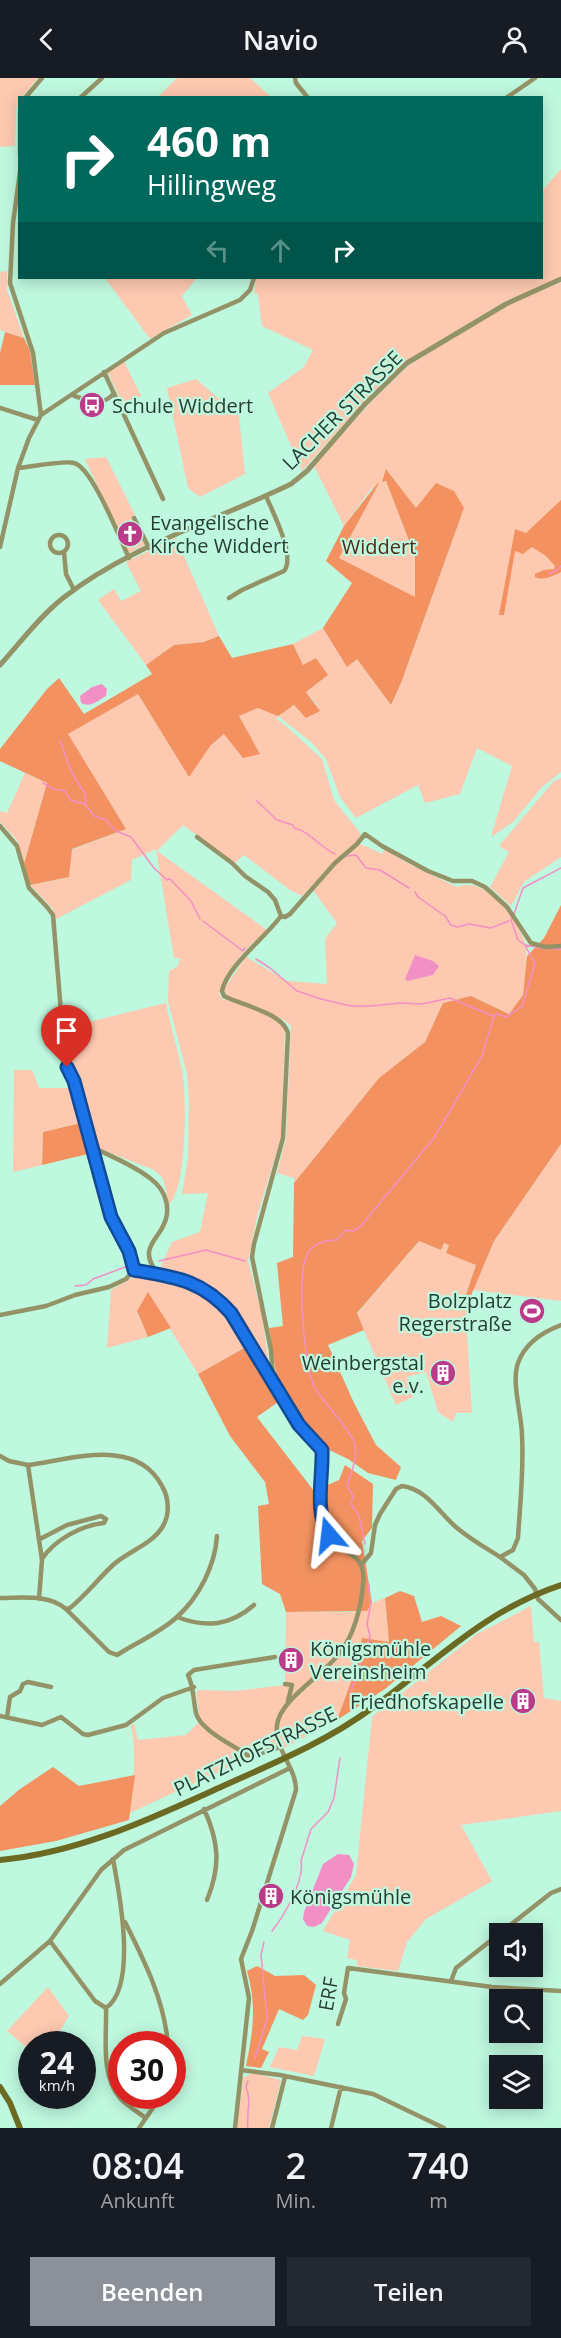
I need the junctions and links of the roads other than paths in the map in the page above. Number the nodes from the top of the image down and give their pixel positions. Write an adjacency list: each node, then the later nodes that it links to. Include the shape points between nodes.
1 (42, 78): 5 (street)
2 (102, 78): 6 (street)
3 (294, 78): 7 (street)
4 (535, 78): 8 (street)
5 (27, 96)
6 (82, 96)
7 (307, 96)
8 (509, 96)
9 (18, 187): 16 (street, via 10,283 33,353)
10 (254, 279): 12 (street, via 240,300 171,329)
11 (561, 279): 18 (street, LACHER STRASSE, via 506,304 416,357 365,404 303,475)
12 (104, 372): 13 (street); 14 (street)
13 (114, 393): 14 (street, via 100,402); 19 (street)
14 (72, 395): 16 (street)
15 (0, 408): 16 (street)
16 (39, 418): 17 (street)
17 (18, 468): 21 (street); 24 (street, via 71,462 81,467 94,483)
18 (266, 496): 22 (street, LACHER STRASSE); 26 (street, via 285,546 287,567)
19 (163, 499)
20 (134, 518): 22 (street)
21 (0, 547)
22 (149, 548): 24 (street, LACHER STRASSE)
23 (64, 552): 25 (street, via 66,574)
24 (129, 558): 25 (street, LACHER STRASSE)
25 (74, 590): 27 (street, LACHER STRASSE, via 49,611)
26 (229, 598)
27 (0, 665)
28 (0, 826): 32 (street, via 17,846 29,888 52,915 65,1059)
29 (197, 837): 30 (street, via 268,892)
30 (281, 916): 31 (street, via 290,914 335,863 368,835 412,864 453,881 479,883 510,911 531,943); 37 (street, via 246,953 222,991 225,996 278,1020 288,1033 283,1138 252,1257 271,1350)
31 (561, 946)
32 (90, 1146): 33 (street, via 111,1217); 34 (street, via 149,1177 164,1194 167,1216 149,1252)
33 (134, 1270): 34 (street); 35 (street, via 126,1280 108,1287)
34 (157, 1274): 37 (street, via 190,1281 224,1305)
35 (0, 1315)
36 (561, 1325): 42 (street, via 536,1338 518,1362 523,1457 518,1538 513,1550)
37 (273, 1381): 44 (street, via 299,1425 322,1450 320,1503 325,1528)
38 (0, 1455): 39 (street)
39 (28, 1465): 41 (street); 50 (street, via 78,1455 117,1456 149,1469 167,1498 166,1516 157,1533 117,1562)
40 (217, 1536): 51 (street, via 205,1580)
41 (40, 1539): 43 (street); 43 (street, via 75,1522 105,1518 104,1523 64,1538)
42 (500, 1557): 44 (street, via 458,1529 427,1497 402,1486 377,1519 371,1553); 46 (street, via 524,1575)
43 (42, 1560): 48 (street)
44 (361, 1565): 57 (street, via 360,1602 344,1647 319,1676)
45 (561, 1585): 46 (main road, PLATZHOFSTRASSE)
46 (536, 1594): 52 (street); 61 (main road, PLATZHOFSTRASSE, via 474,1628 350,1724)
47 (0, 1598): 48 (street)
48 (39, 1599): 50 (street, via 55,1601)
49 (254, 1605): 51 (street, via 224,1623 200,1624)
50 (66, 1609): 51 (street, via 109,1652 117,1655)
51 (177, 1617)
52 (561, 1620)
53 (275, 1657): 55 (street, via 191,1671 188,1675)
54 (285, 1684): 57 (street, via 292,1685)
55 (194, 1687): 59 (street, via 163,1698 129,1724 88,1735 61,1717 42,1725); 60 (street, via 201,1725 247,1755)
56 (51, 1688): 59 (street, via 23,1684 10,1697)
57 (288, 1702): 60 (street, via 277,1722)
58 (0, 1716): 59 (street)
59 (7, 1717)
60 (280, 1747): 61 (street)
61 (285, 1758): 62 (street); 65 (main road, PLATZHOFSTRASSE, via 121,1830 71,1847)
62 (292, 1771): 63 (street); 76 (street, via 295,1795 241,1959 249,1998)
63 (204, 1809): 64 (street); 67 (street, via 217,1852 216,1877)
64 (113, 1858): 68 (street); 69 (street)
65 (0, 1860)
66 (561, 1889): 70 (street, via 550,1893 471,1955 456,1968)
67 (207, 1899)
68 (124, 1920): 73 (street, via 122,1972 116,1995); 75 (street, via 152,1978)
69 (50, 1941): 71 (street); 73 (street, via 95,2001)
70 (451, 1981): 72 (street); 74 (street, ERF, via 348,1968 346,1999)
71 (0, 1984)
72 (561, 1991)
73 (106, 2008): 81 (street, via 110,2080 124,2102)
74 (338, 2024)
75 (166, 2031)
76 (241, 2070): 77 (street); 84 (street)
77 (285, 2077): 79 (street); 85 (street)
78 (0, 2087): 82 (main road)
79 (341, 2087): 86 (street); 87 (street, via 383,2098)
80 (152, 2109): 81 (street)
81 (146, 2118): 83 (street)
82 (20, 2128)
83 (139, 2128)
84 (235, 2128)
85 (272, 2128)
86 (332, 2128)
87 (444, 2128)

